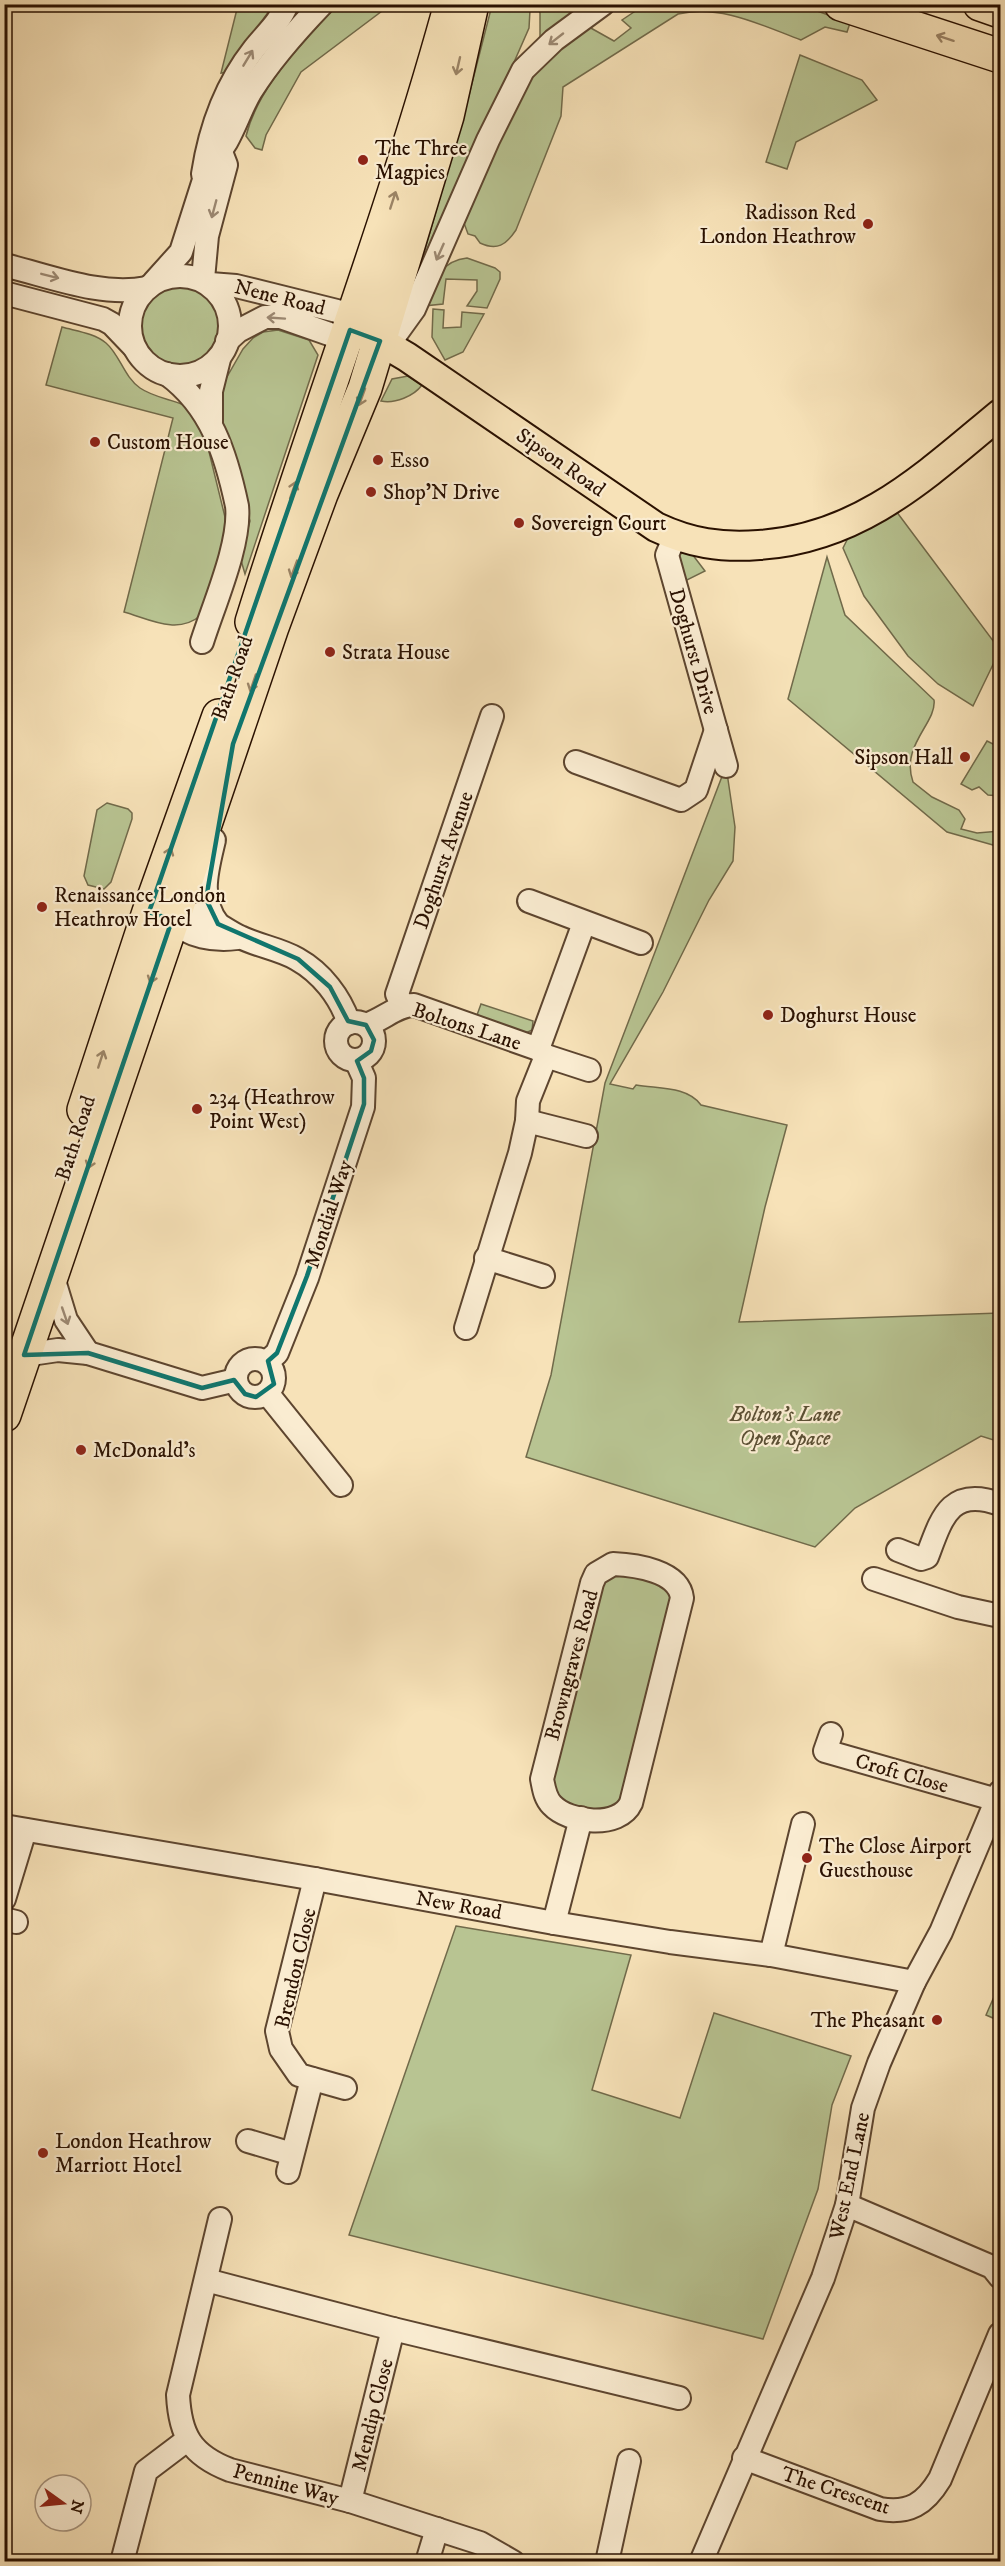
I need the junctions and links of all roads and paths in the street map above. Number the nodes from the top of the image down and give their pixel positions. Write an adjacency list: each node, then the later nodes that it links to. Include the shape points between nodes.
1 (287, 4): 11 (street, one-way to 1, via 208,139 218,108)
2 (322, 4): 8 (street)
3 (603, 4): 17 (street, one-way to 17, via 554,40 523,70 414,309 396,334)
4 (841, 4): 9 (highway, one-way to 4)
5 (980, 4): 7 (highway)
6 (465, 6): 16 (highway, Bath Road, one-way to 6, via 416,128); 17 (highway, Bath Road, one-way to 17, via 447,116)
7 (1000, 11)
8 (308, 13): 10 (street, via 255,85)
9 (1000, 56)
10 (221, 152): 11 (street, via 210,161); 13 (street, one-way to 13, via 226,165 207,236)
11 (202, 181): 14 (street, via 181,252)
12 (4, 266): 14 (street, one-way to 14, via 107,290 126,291)
13 (206, 281): 14 (street, via 182,275); 16 (street, Nene Road, via 337,311 344,315); 19 (street, via 222,296 230,314)
14 (151, 285): 18 (street, via 133,309 129,328)
15 (4, 293): 18 (street, via 103,319)
16 (350, 330): 17 (main road, Sipson Road); 19 (street, Nene Road, one-way to 19, via 335,336 281,317 265,317 238,332); 31 (highway, Bath Road, one-way to 16, via 286,510)
17 (380, 341): 23 (main road, Sipson Road); 29 (highway, Bath Road, one-way to 29, via 361,400 272,627)
18 (134, 347): 20 (street, via 147,364)
19 (223, 350): 20 (street, via 195,375); 22 (street, via 211,391)
20 (167, 374): 22 (street, via 193,396)
21 (1000, 414): 23 (main road, Sipson Road, via 890,502 829,532 794,541 740,546 705,545)
22 (211, 422): 24 (street, via 238,518)
23 (675, 536): 26 (street, Doghurst Drive, via 667,555)
24 (202, 642)
25 (492, 716): 36 (street, Doghurst Avenue, via 397,994)
26 (716, 730): 27 (street, via 696,790 681,800); 28 (street, Doghurst Drive)
27 (576, 762)
28 (726, 766)
29 (225, 768): 31 (highway, Bath Road); 33 (street, Bath Road, via 205,887 210,914)
30 (529, 901): 32 (street)
31 (161, 916): 33 (street, via 194,914); 34 (street, via 192,933 227,939); 44 (highway, Bath Road, one-way to 44); 47 (highway, Bath Road, one-way to 31)
32 (584, 923): 35 (street); 38 (street, Boltons Lane)
33 (218, 924): 34 (street)
34 (240, 937): 37 (street, via 298,959 330,987)
35 (641, 943)
36 (402, 1005): 37 (street, Boltons Lane, via 384,1019); 38 (street, Boltons Lane, via 414,1005)
37 (358, 1024): 39 (street, via 373,1035 374,1046 367,1056); 39 (street, via 339,1031 337,1043 342,1054)
38 (542, 1053): 40 (street, Boltons Lane); 41 (street, Boltons Lane, via 528,1101)
39 (356, 1060): 49 (street, Mondial Way, via 364,1078 363,1107 308,1276 280,1346)
40 (589, 1070)
41 (527, 1121): 42 (street); 43 (street, Boltons Lane)
42 (586, 1136)
43 (486, 1258): 45 (street); 46 (street, Boltons Lane)
44 (52, 1274): 47 (highway, Bath Road); 48 (street, one-way to 48, via 66,1320)
45 (543, 1276)
46 (466, 1328)
47 (14, 1352): 48 (street); 52 (highway, Bath Road)
48 (88, 1353): 50 (street, via 202,1388)
49 (267, 1362): 50 (street, via 248,1360 239,1368); 51 (street, via 275,1378)
50 (236, 1380): 51 (street, via 240,1390 250,1397)
51 (267, 1393): 53 (street)
52 (4, 1415)
53 (341, 1485)
54 (1000, 1504): 55 (street, via 985,1498 957,1503 946,1512 927,1557)
55 (898, 1550)
56 (874, 1579): 57 (street, via 958,1607)
57 (1000, 1616)
58 (831, 1734): 59 (street, Croft Close, via 825,1751)
59 (999, 1796): 67 (street, West End Lane, via 941,1932)
60 (581, 1818): 60 (street, Browngraves Road, via 603,1821 619,1817 632,1803 682,1602 679,1586 672,1580 627,1565 604,1568 592,1583 542,1779 546,1797 554,1808); 65 (street)
61 (803, 1824): 66 (street)
62 (15, 1828): 63 (street, New Road); 64 (street)
63 (315, 1879): 65 (street, New Road); 68 (street, Brendon Close, via 277,2031 282,2049 299,2075)
64 (4, 1899)
65 (554, 1923): 66 (street, New Road)
66 (771, 1955): 67 (street, New Road)
67 (914, 1982): 71 (street, West End Lane, via 863,2108)
68 (312, 2079): 69 (street, Brendon Close); 70 (street, via 290,2163)
69 (345, 2088)
70 (248, 2141)
71 (847, 2205): 73 (street, via 992,2267); 79 (street, West End Lane, via 823,2278)
72 (220, 2219): 74 (street)
73 (1000, 2277)
74 (206, 2280): 75 (street); 78 (street, via 177,2395 179,2419)
75 (393, 2329): 77 (street); 81 (street, Mendip Close)
76 (1000, 2334): 79 (street, The Crescent, via 940,2479 932,2492 912,2508 880,2509)
77 (679, 2398)
78 (187, 2440): 81 (street, Pennine Way, via 219,2466); 83 (street, via 146,2471)
79 (744, 2458): 87 (street, West End Lane)
80 (629, 2461): 86 (street)
81 (350, 2501): 82 (street, Pennine Way)
82 (437, 2529): 84 (street); 85 (street, Pennine Way, via 480,2543)
83 (122, 2562)
84 (427, 2562)
85 (513, 2562)
86 (607, 2562)
87 (700, 2562)

